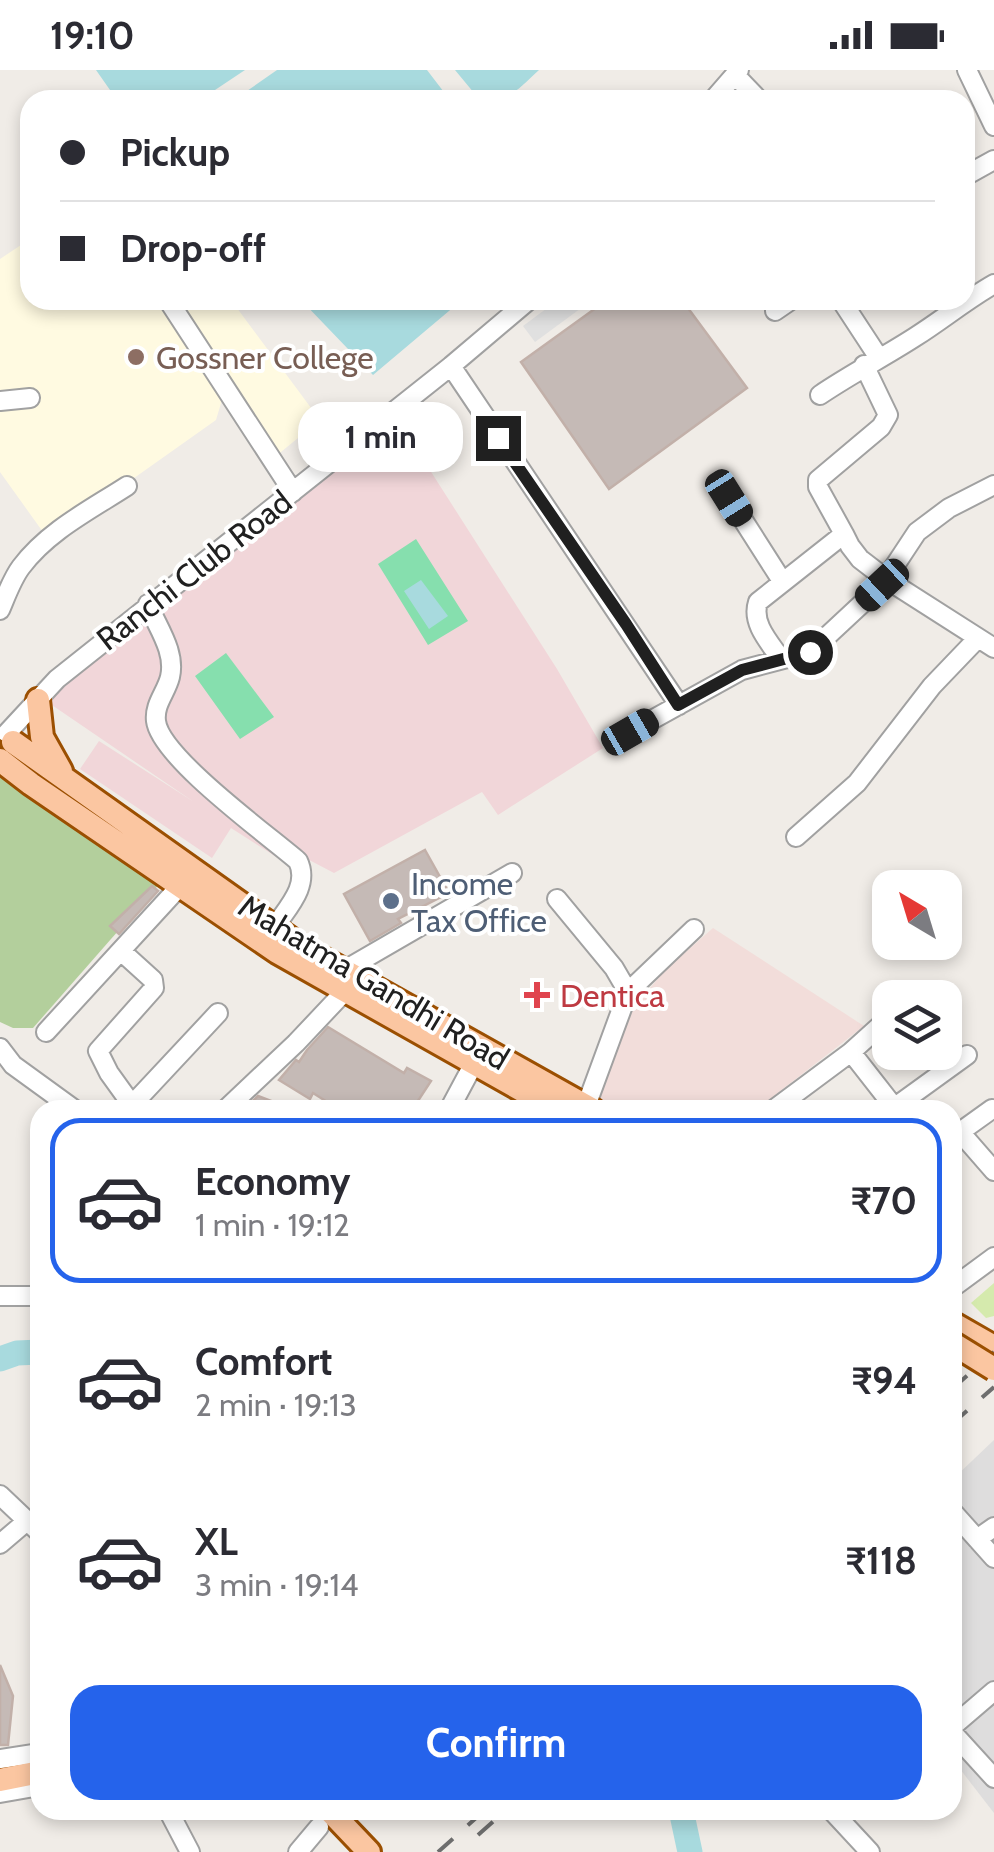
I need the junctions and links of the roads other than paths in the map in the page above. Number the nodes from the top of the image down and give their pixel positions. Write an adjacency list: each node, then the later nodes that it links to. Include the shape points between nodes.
1 (967, 70): 2 (street)
2 (993, 121)
3 (175, 310): 14 (street)
4 (516, 310): 8 (street, Ranchi Club Road)
5 (845, 310): 7 (street)
6 (951, 310): 7 (street)
7 (871, 362): 9 (street); 16 (street, via 888,415 818,480)
8 (451, 366): 14 (street, Ranchi Club Road); 24 (street)
9 (820, 394)
10 (30, 398): 11 (street)
11 (0, 401)
12 (994, 485): 17 (street, via 917,532)
13 (127, 486): 20 (street, via 48,539 19,568)
14 (293, 492): 19 (street, Ranchi Club Road)
15 (729, 498): 18 (street)
16 (844, 534): 17 (street, via 860,559); 18 (street)
17 (886, 578): 21 (street); 22 (street, via 810,652)
18 (782, 581): 22 (street, via 755,608)
19 (148, 605): 23 (street, Ranchi Club Road); 32 (street, via 170,660 156,718 166,742 302,870 303,882)
20 (0, 609)
21 (986, 643): 28 (street, via 932,686 857,783)
22 (780, 659): 24 (street, via 742,670)
23 (38, 700): 26 (street, Ranchi Club Road); 27 (main road, via 42,737)
24 (678, 705): 25 (street)
25 (630, 732)
26 (3, 741): 27 (main road, Mahatma Gandhi Road); 30 (main road, Mahatma Gandhi Road, via 30,784)
27 (66, 780): 32 (main road, Mahatma Gandhi Road)
28 (796, 837)
29 (512, 874): 35 (street)
30 (180, 886): 34 (street); 35 (main road, Mahatma Gandhi Road, via 277,952)
31 (557, 899): 36 (street)
32 (274, 928): 35 (main road, Mahatma Gandhi Road)
33 (694, 929): 36 (street)
34 (121, 951): 38 (street); 45 (street, via 154,988 98,1051)
35 (345, 980): 42 (main road, Mahatma Gandhi Road); 47 (street, via 296,1042)
36 (628, 992): 51 (street)
37 (218, 1013): 46 (street)
38 (46, 1032)
39 (872, 1033): 41 (street)
40 (0, 1048): 44 (street)
41 (852, 1052): 52 (street); 53 (street)
42 (478, 1055): 48 (street); 49 (main road, Mahatma Gandhi Road); 50 (main road, Mahatma Gandhi Road)
43 (967, 1055): 54 (street)
44 (62, 1100)
45 (128, 1100)
46 (141, 1100)
47 (235, 1100)
48 (454, 1100)
49 (543, 1100)
50 (572, 1100)
51 (589, 1100)
52 (787, 1100)
53 (886, 1100)
54 (904, 1100)
55 (992, 1109): 56 (street)
56 (962, 1131)
57 (962, 1141): 58 (street)
58 (994, 1171)
59 (994, 1257): 60 (street)
60 (962, 1281)
61 (0, 1296): 62 (street)
62 (30, 1296)
63 (962, 1329): 64 (main road)
64 (994, 1347)
65 (962, 1349): 66 (main road, bridge)
66 (994, 1369)
67 (0, 1495): 69 (street)
68 (962, 1522): 72 (street)
69 (30, 1523)
70 (994, 1527): 72 (street)
71 (30, 1529): 73 (street)
72 (977, 1539): 74 (street)
73 (0, 1544)
74 (994, 1558)
75 (994, 1691): 76 (street)
76 (962, 1720)
77 (962, 1741): 81 (street)
78 (30, 1755): 79 (street)
79 (0, 1760)
80 (30, 1774): 82 (main road)
81 (994, 1778)
82 (0, 1780)
83 (30, 1788): 84 (street)
84 (0, 1793)
85 (173, 1820): 89 (street)
86 (322, 1820): 90 (street)
87 (327, 1820): 91 (main road)
88 (846, 1820): 92 (street)
89 (190, 1852)
90 (298, 1852)
91 (369, 1852)
92 (870, 1852)

